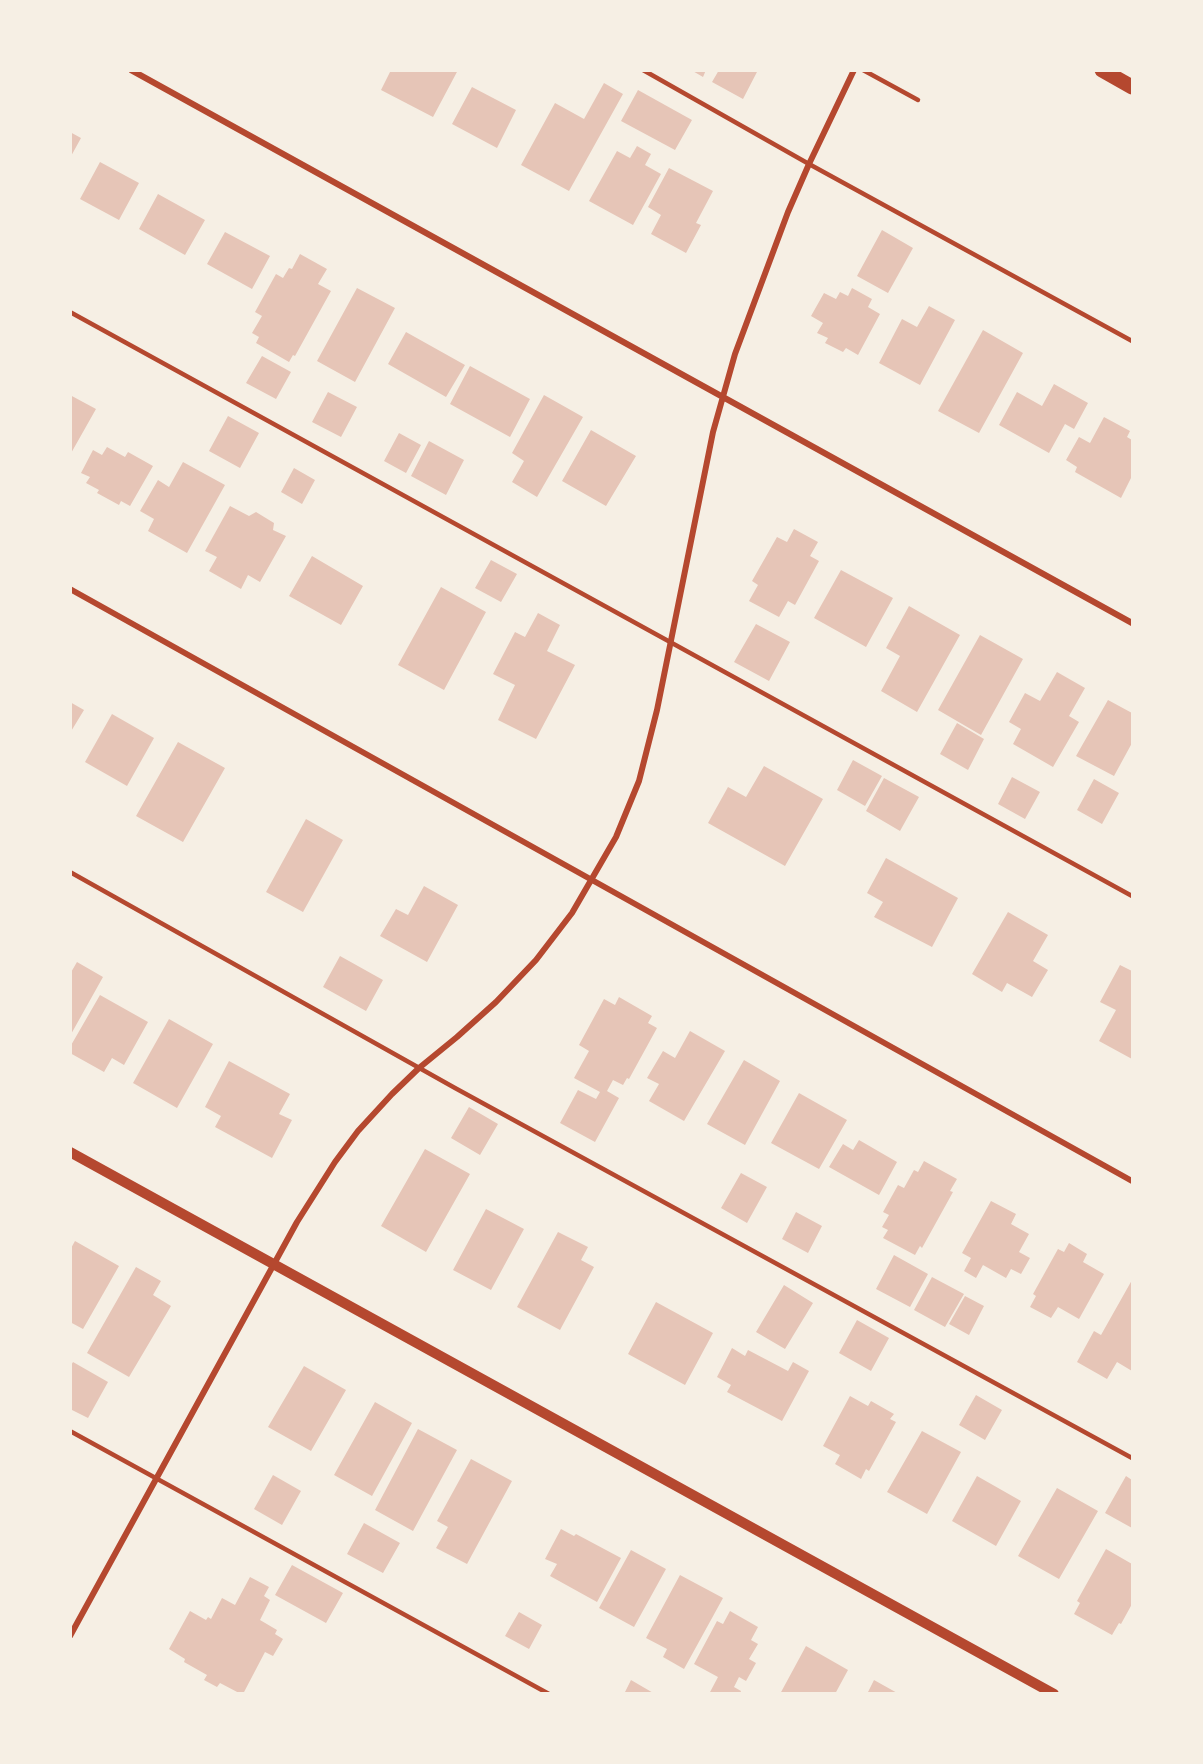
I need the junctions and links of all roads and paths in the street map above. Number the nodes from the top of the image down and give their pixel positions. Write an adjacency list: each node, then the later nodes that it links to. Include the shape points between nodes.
1 (130, 70): 11 (street)
2 (643, 70): 8 (lane)
3 (854, 70): 8 (street)
4 (863, 70): 7 (lane)
5 (1102, 70): 6 (main road)
6 (1132, 87)
7 (918, 100)
8 (809, 164): 10 (lane); 11 (street, via 767,267)
9 (70, 312): 14 (lane)
10 (1132, 341)
11 (722, 396): 13 (street); 14 (street)
12 (70, 589): 16 (street)
13 (1132, 623)
14 (669, 642): 16 (street, via 639,781 616,837); 17 (lane)
15 (70, 872): 18 (lane)
16 (592, 880): 18 (street, via 536,960 496,1002); 20 (street)
17 (1132, 896)
18 (419, 1068): 21 (street, via 358,1131 335,1162); 23 (lane)
19 (70, 1152): 21 (street)
20 (1132, 1181)
21 (274, 1265): 24 (street); 27 (street)
22 (70, 1431): 24 (lane)
23 (1132, 1458)
24 (156, 1478): 25 (street); 26 (lane)
25 (70, 1636)
26 (549, 1694)
27 (1054, 1694)

